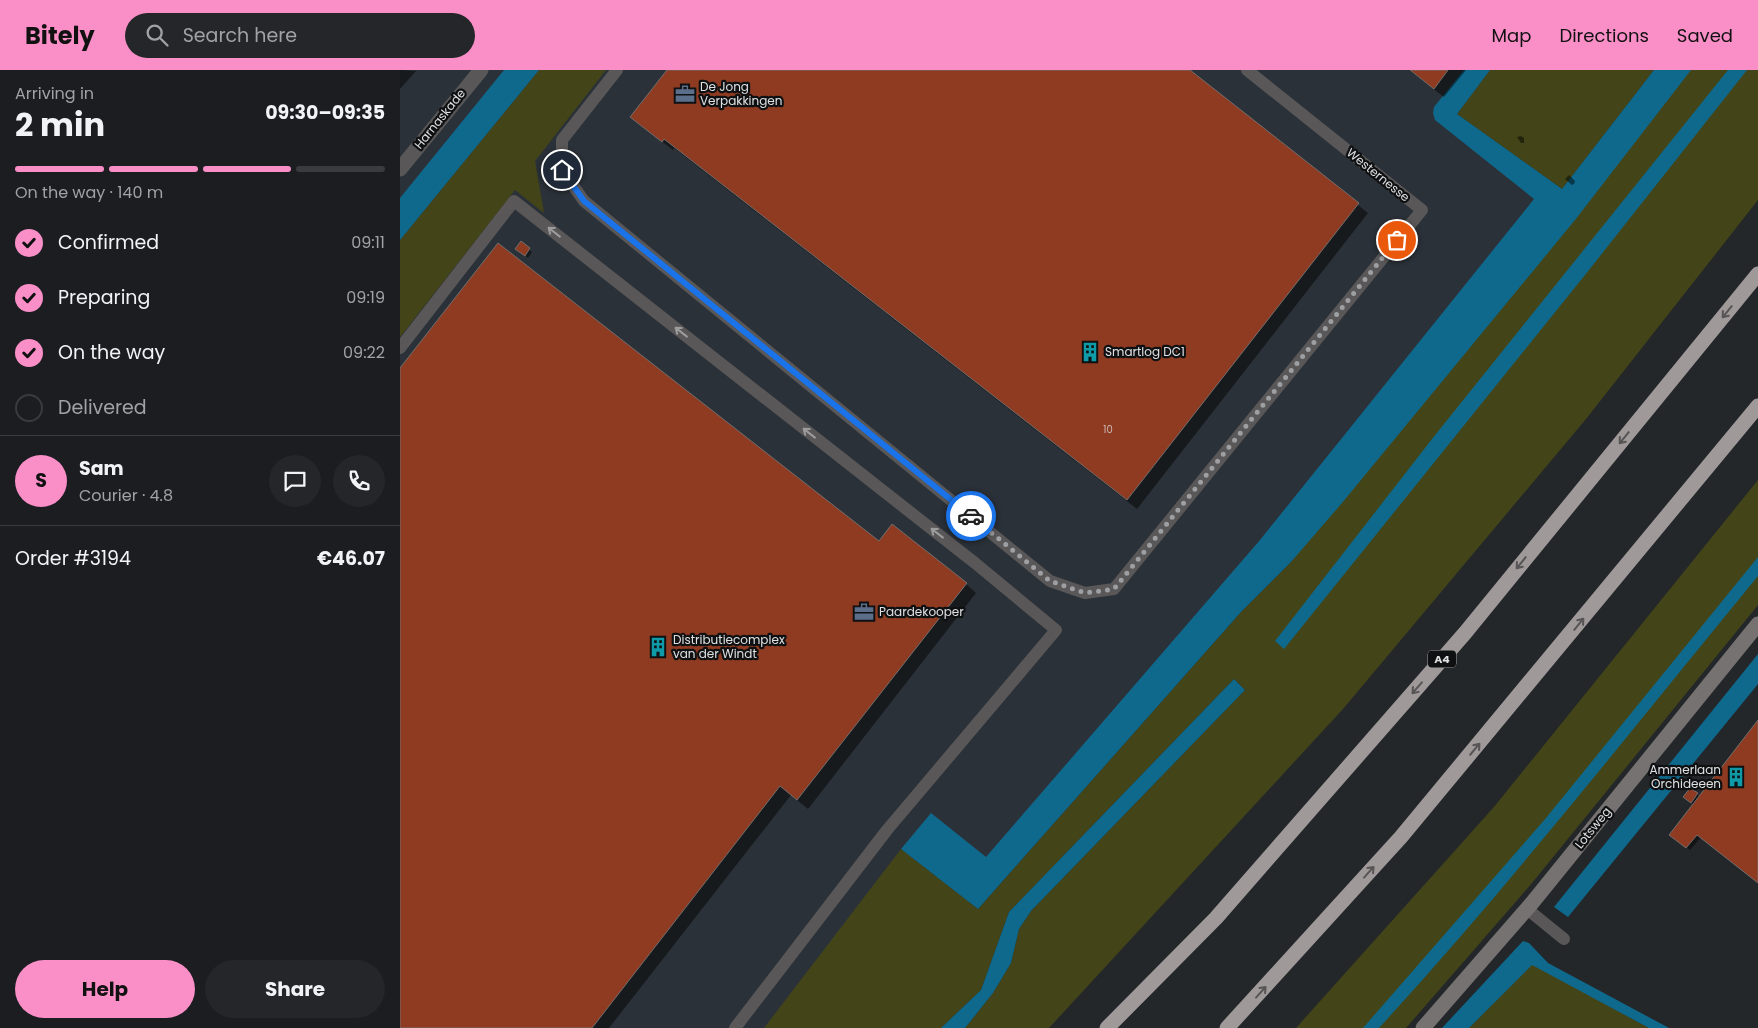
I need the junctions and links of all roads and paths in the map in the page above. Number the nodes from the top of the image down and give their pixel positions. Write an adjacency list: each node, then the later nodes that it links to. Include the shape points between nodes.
1 (481, 70): 4 (street, Harnaskade)
2 (617, 70): 3 (lane, Westernesse, via 562,140 562,170 584,201 1050,581 1085,593 1114,589 1422,210)
3 (1247, 70)
4 (400, 169)
5 (1758, 274): 12 (highway, A4, one-way to 12, via 1464,633 1216,918)
6 (400, 348): 11 (lane, one-way to 6, via 888,830 1056,630 514,201)
7 (1758, 406): 13 (highway, one-way to 7, via 1401,837)
8 (1758, 624): 9 (street, Lotsweg)
9 (1527, 909): 10 (lane); 14 (street, Lotsweg)
10 (1564, 939)
11 (735, 1028)
12 (1107, 1028)
13 (1227, 1028)
14 (1423, 1028)

